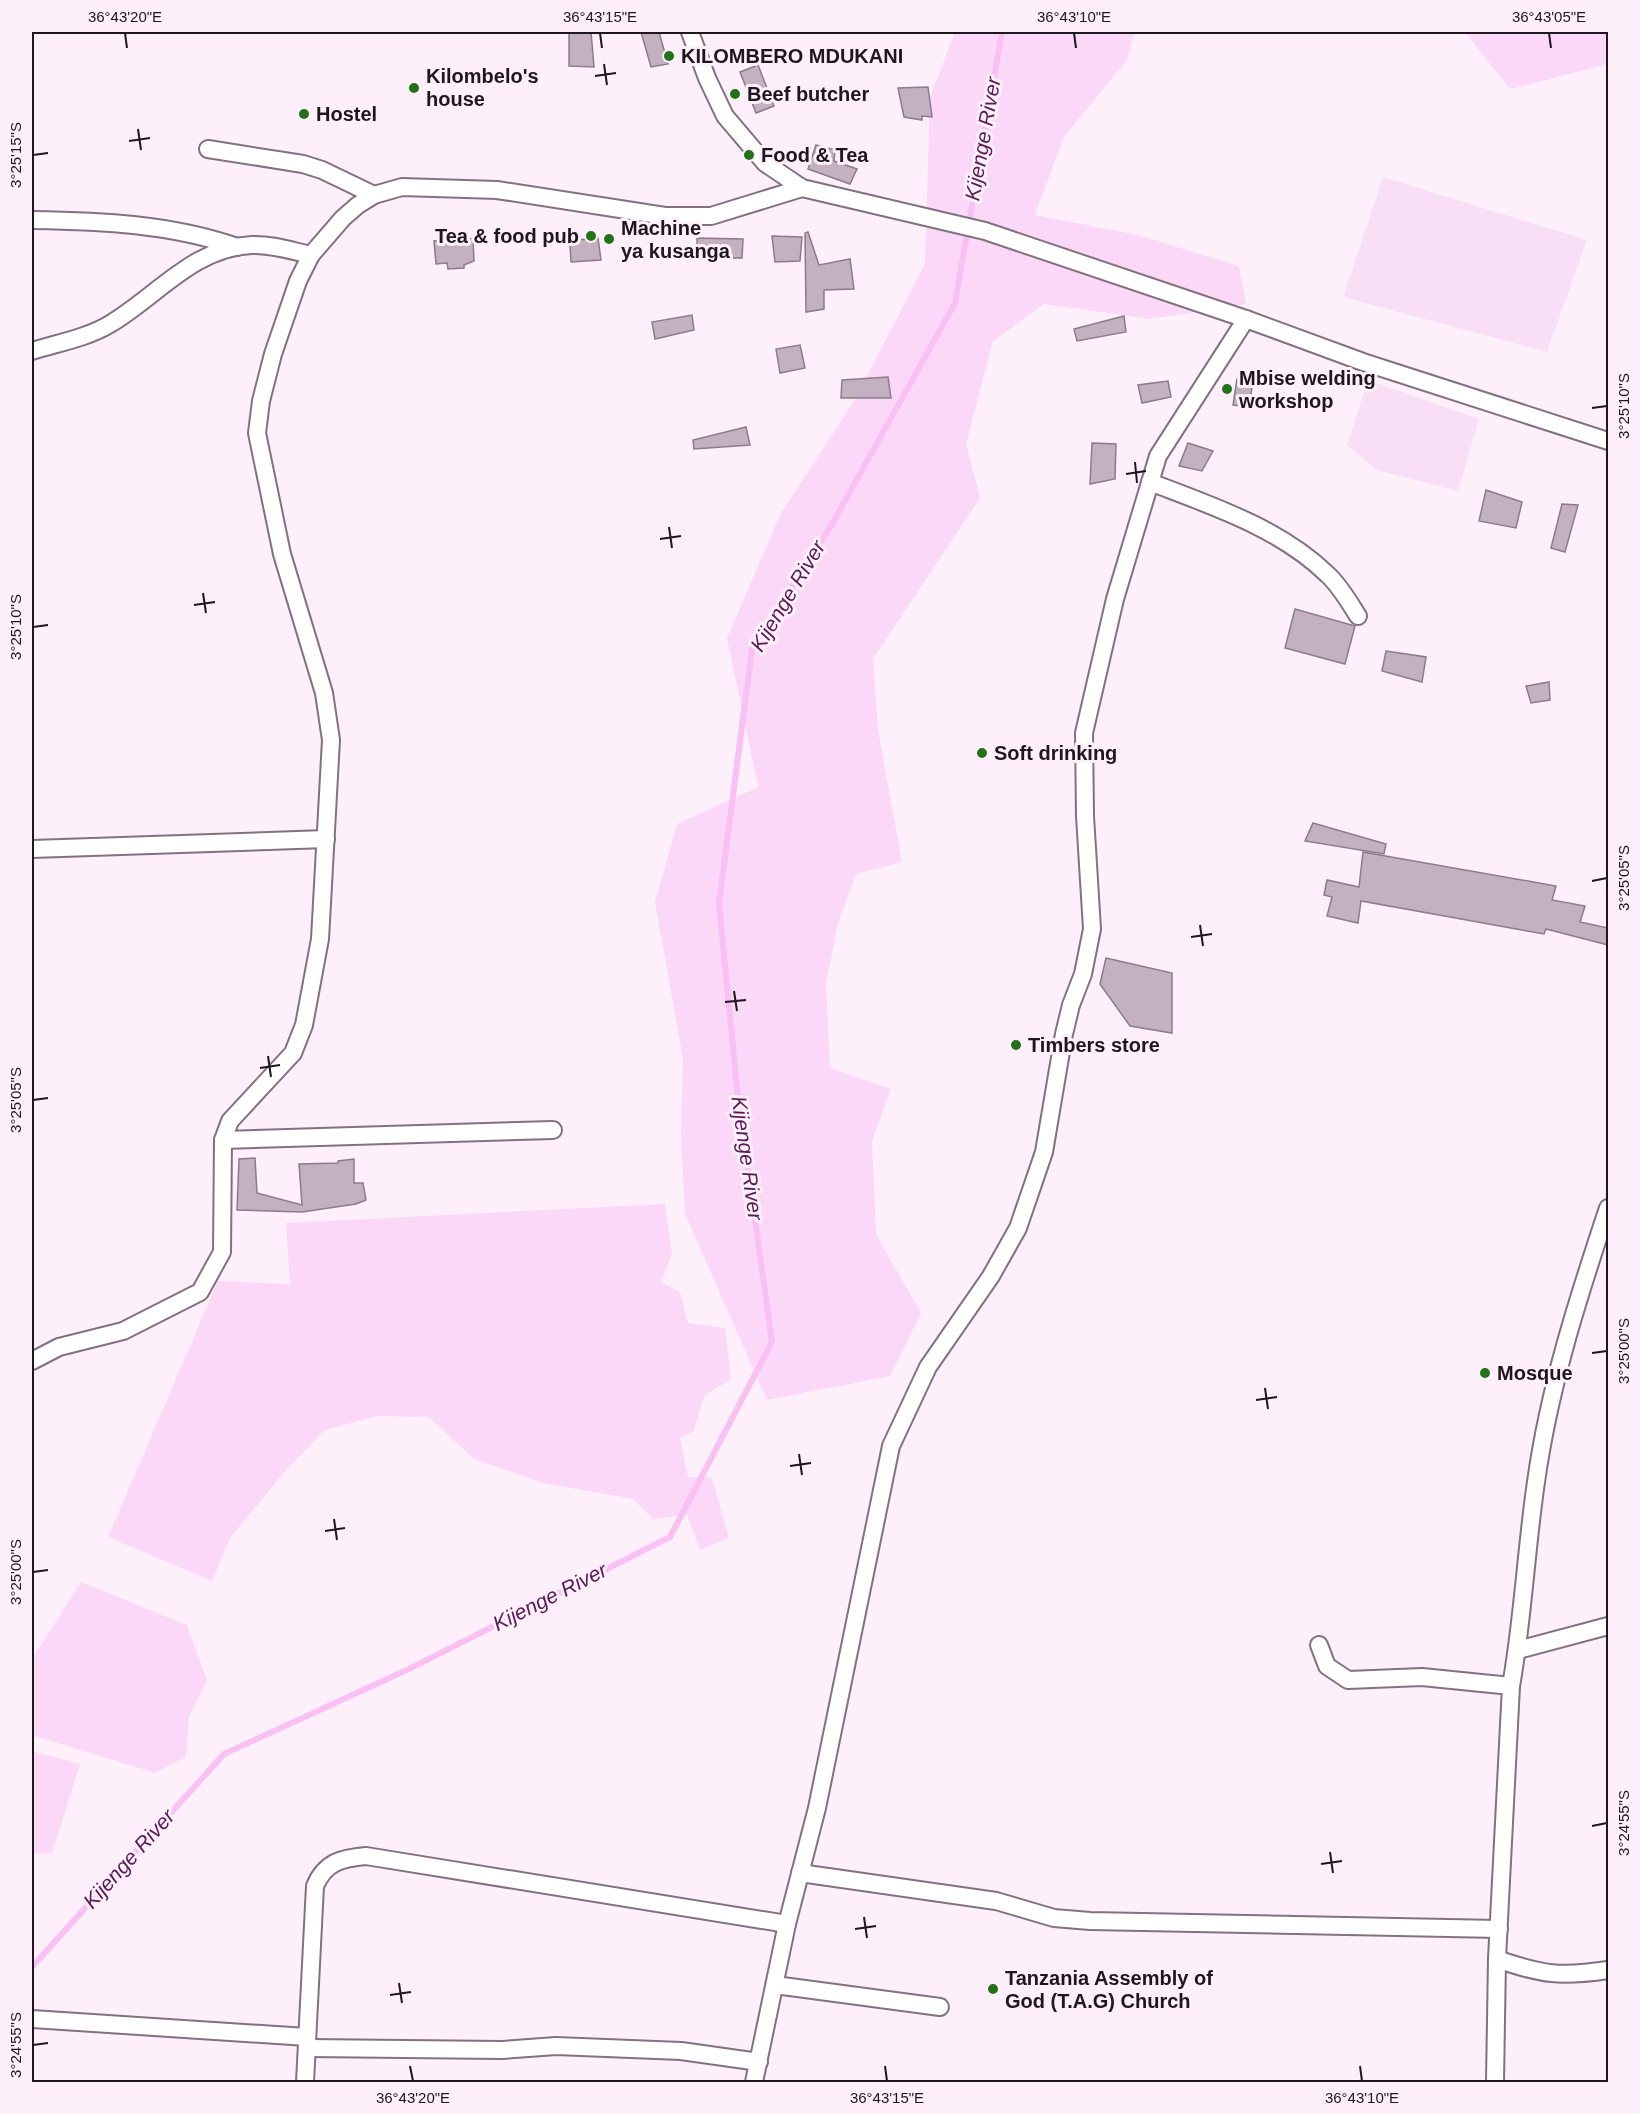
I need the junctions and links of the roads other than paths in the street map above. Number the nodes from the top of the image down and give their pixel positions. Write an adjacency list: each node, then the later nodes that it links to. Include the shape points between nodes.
1 (690, 32): 3 (street, via 725,116 765,163)
2 (208, 149): 4 (street, via 303,164)
3 (802, 188): 4 (street, via 711,216 665,216 497,190 441,186 402,187); 8 (street, via 985,231)
4 (374, 195): 7 (street, via 343,218)
5 (32, 220): 6 (street, via 168,229)
6 (237, 247): 7 (street, via 268,246); 9 (street, via 210,255 166,281 108,325)
7 (310, 255): 13 (street, via 273,354 257,433 282,554 324,693 331,740)
8 (1246, 319): 10 (street, via 1363,362); 11 (street, via 1168,437)
9 (32, 351)
10 (1608, 441)
11 (1150, 482): 12 (street, via 1250,522 1310,558 1331,577); 25 (street, via 1115,599 1086,720 1084,805 1092,929 1064,1034 1044,1152 1018,1228 992,1276 928,1367 891,1446 817,1809)
12 (1358, 616)
13 (326, 839): 14 (street); 16 (street, via 320,939 304,1025 293,1053 230,1121)
14 (32, 849)
15 (553, 1130): 16 (street)
16 (223, 1140): 19 (street, via 222,1252 200,1292 123,1330)
17 (1608, 1208): 23 (street, via 1554,1382 1536,1481)
18 (32, 1347): 19 (street)
19 (58, 1347): 20 (street)
20 (32, 1361)
21 (1608, 1626): 23 (street)
22 (1319, 1646): 24 (street, via 1327,1666 1348,1680 1422,1677)
23 (1518, 1650): 24 (street)
24 (1511, 1686): 27 (street)
25 (800, 1873): 26 (street); 27 (street, via 996,1901 1054,1918 1090,1921)
26 (787, 1924): 30 (street); 33 (street, via 366,1856 345,1858 329,1864 315,1886)
27 (1499, 1929): 28 (street)
28 (1497, 1959): 29 (street, via 1538,1972 1568,1976); 37 (street)
29 (1608, 1970)
30 (774, 1985): 31 (street); 34 (street)
31 (940, 2007)
32 (32, 2019): 33 (street)
33 (307, 2042): 34 (street, via 502,2050 567,2047 681,2051); 35 (street)
34 (759, 2062): 36 (street)
35 (305, 2082)
36 (754, 2082)
37 (1495, 2082)

